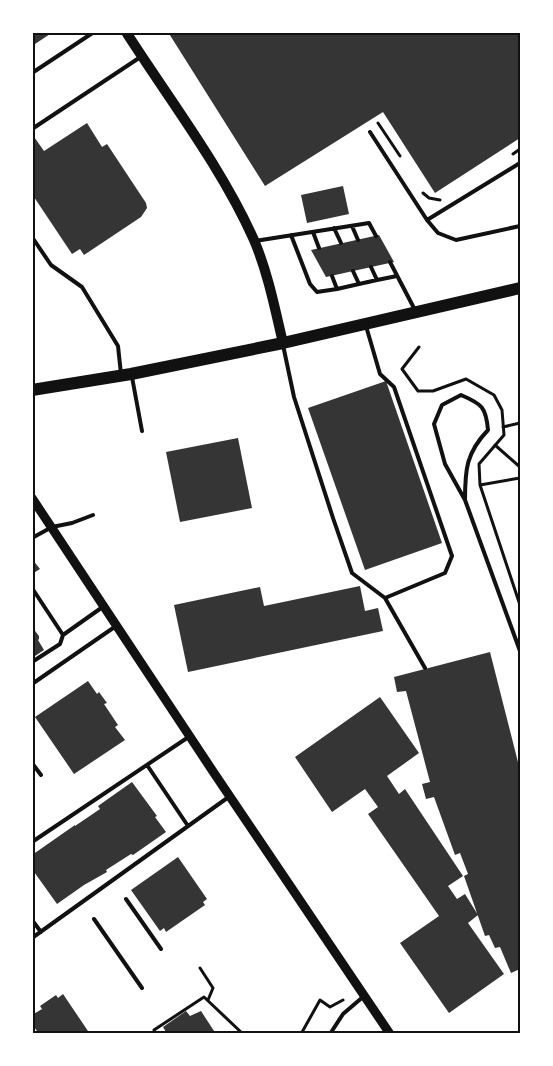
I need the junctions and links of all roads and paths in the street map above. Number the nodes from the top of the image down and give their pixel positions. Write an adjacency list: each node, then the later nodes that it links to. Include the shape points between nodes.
1 (94, 32): 4 (lane)
2 (126, 32): 3 (main road)
3 (142, 56): 6 (lane); 23 (main road, via 223,181)
4 (32, 73)
5 (378, 123): 10 (path)
6 (32, 129)
7 (370, 132): 14 (lane)
8 (520, 149): 9 (path)
9 (508, 157)
10 (404, 162)
11 (520, 163): 14 (lane)
12 (419, 186): 13 (path, via 428,198 440,200)
13 (448, 195)
14 (426, 220): 16 (lane, via 438,233 456,240)
15 (352, 226): 17 (lane); 20 (lane, via 369,223); 22 (lane)
16 (520, 226)
17 (334, 228): 18 (lane); 24 (lane)
18 (313, 232): 19 (lane); 25 (lane)
19 (291, 235): 23 (lane); 34 (lane, via 310,284 317,292)
20 (376, 236)
21 (32, 237): 38 (lane, via 51,265 82,288 118,346)
22 (358, 240)
23 (254, 241): 37 (main road, via 270,288)
24 (341, 243)
25 (320, 248)
26 (390, 262): 30 (lane)
27 (371, 267): 31 (lane)
28 (353, 271): 32 (lane)
29 (332, 276): 34 (lane)
30 (397, 276): 31 (lane); 35 (lane)
31 (377, 280): 32 (lane)
32 (359, 284): 34 (lane)
33 (520, 288): 35 (main road)
34 (337, 289)
35 (416, 312): 36 (main road)
36 (366, 324): 37 (main road); 53 (lane, via 380,374 394,387 452,556 444,573)
37 (283, 343): 38 (main road); 53 (lane, via 294,397 352,572)
38 (126, 375): 39 (main road); 42 (lane)
39 (32, 390)
40 (520, 423): 41 (path)
41 (503, 427)
42 (142, 430)
43 (495, 445): 44 (path)
44 (520, 467)
45 (520, 478): 46 (path)
46 (480, 485)
47 (32, 498): 50 (street)
48 (465, 500): 48 (lane, via 470,457 476,443 488,430 487,414 477,402 461,396 442,405 434,424 445,464); 57 (lane)
49 (93, 514): 50 (lane)
50 (52, 527): 51 (lane); 54 (street)
51 (32, 538)
52 (32, 588): 56 (lane)
53 (385, 598): 59 (lane)
54 (104, 606): 55 (street); 56 (lane)
55 (116, 626): 60 (lane); 61 (street)
56 (63, 635): 58 (lane, via 60,644)
57 (520, 651)
58 (32, 662)
59 (425, 668)
60 (32, 684)
61 (190, 736): 63 (lane); 65 (street)
62 (32, 763): 64 (lane)
63 (148, 765): 66 (lane); 67 (lane)
64 (40, 775)
65 (230, 796): 66 (lane); 76 (street)
66 (188, 826): 71 (lane)
67 (32, 842)
68 (126, 899): 73 (lane)
69 (94, 919): 75 (lane)
70 (32, 920): 71 (lane)
71 (41, 932): 72 (lane)
72 (32, 938)
73 (161, 949)
74 (200, 968): 78 (path, via 213,988)
75 (142, 988)
76 (364, 996): 82 (lane, via 344,1014); 83 (street)
77 (344, 999): 81 (path, via 330,1007 320,1000)
78 (208, 1000): 79 (path, via 204,997 154,1030); 80 (path)
79 (156, 1034)
80 (243, 1034)
81 (302, 1034)
82 (330, 1034)
83 (390, 1034)

